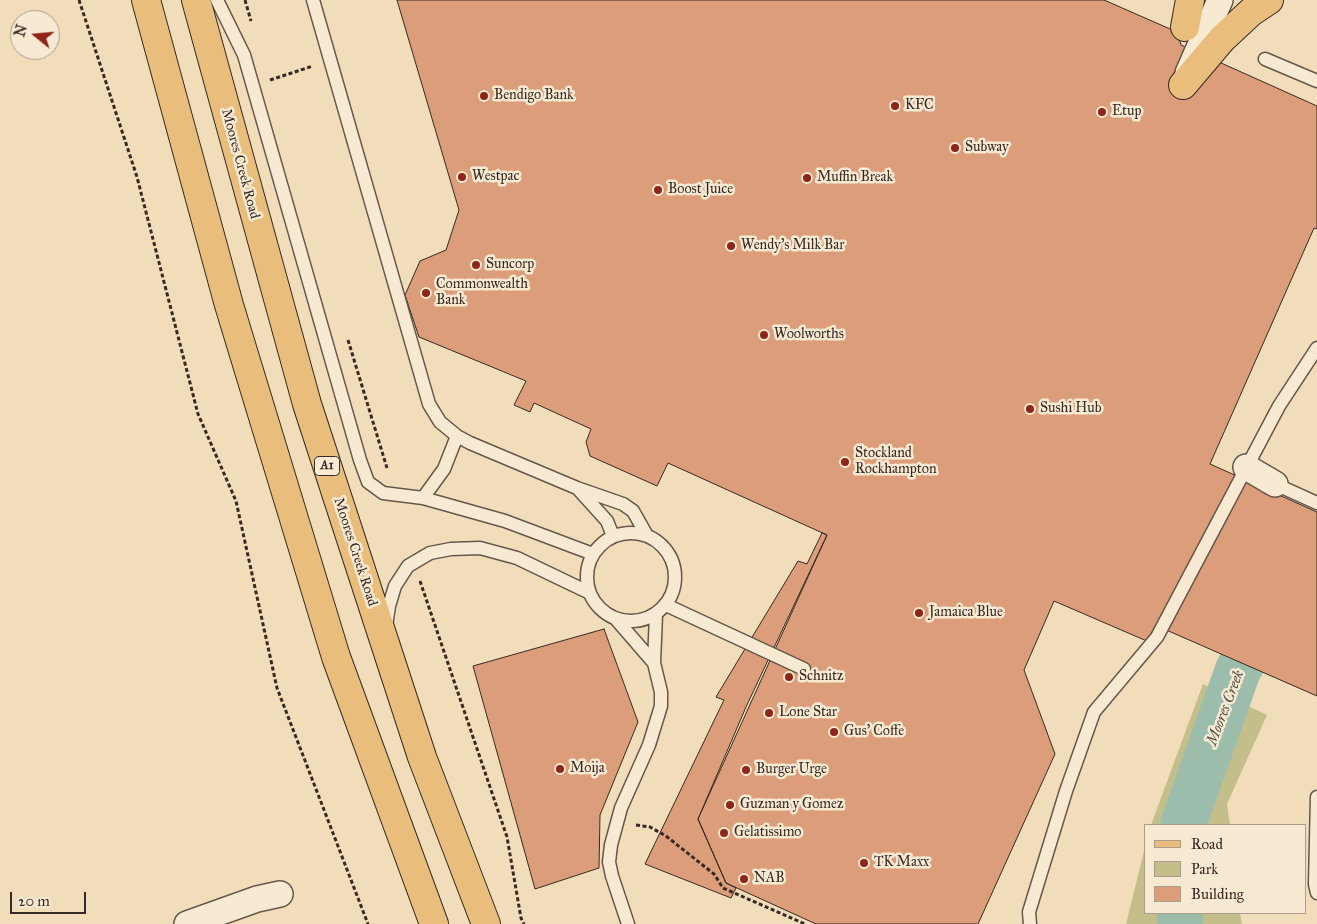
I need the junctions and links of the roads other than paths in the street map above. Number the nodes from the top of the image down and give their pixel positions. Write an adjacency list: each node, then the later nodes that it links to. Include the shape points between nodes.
1 (128, 0): 14 (main road)
2 (146, 0): 14 (main road)
3 (196, 0): 29 (main road, Moores Creek Road / A1, via 306,404)
4 (217, 0): 20 (lane, via 244,55 368,482 383,493)
5 (313, 0): 16 (lane, via 430,404 440,422)
6 (1190, 0): 10 (main road)
7 (1198, 0): 10 (street)
8 (1220, 0): 13 (street)
9 (1269, 0): 13 (main road, via 1222,39)
10 (1185, 27)
11 (1265, 59): 12 (lane)
12 (1317, 81)
13 (1183, 85)
14 (209, 232): 36 (main road, via 336,657)
15 (1317, 348): 17 (lane, via 1279,406)
16 (457, 436): 19 (lane); 20 (lane, via 444,469)
17 (1246, 466): 18 (street); 39 (lane, via 1157,636 1094,712 1029,912)
18 (1275, 484): 21 (lane)
19 (577, 488): 22 (lane, via 633,511); 23 (lane, via 606,521)
20 (423, 498): 24 (lane, via 505,521)
21 (1317, 502)
22 (646, 534): 23 (lane, via 635,532); 26 (lane, via 668,551 674,564 676,578)
23 (613, 536): 24 (lane)
24 (593, 554): 25 (lane, via 588,566)
25 (590, 593): 28 (lane, via 596,604); 29 (lane, via 516,558 480,548 430,553 408,566 395,586)
26 (666, 605): 27 (lane); 31 (lane)
27 (656, 614): 28 (lane, via 643,620); 30 (lane)
28 (615, 618): 30 (lane)
29 (384, 641): 37 (main road, Moores Creek Road / A1, via 422,757)
30 (654, 663): 38 (lane, via 661,706 616,822 609,862)
31 (804, 669)
32 (1317, 797): 33 (lane)
33 (1317, 893)
34 (280, 894): 35 (street)
35 (187, 924)
36 (434, 924)
37 (486, 924)
38 (628, 924)
39 (1030, 924)

